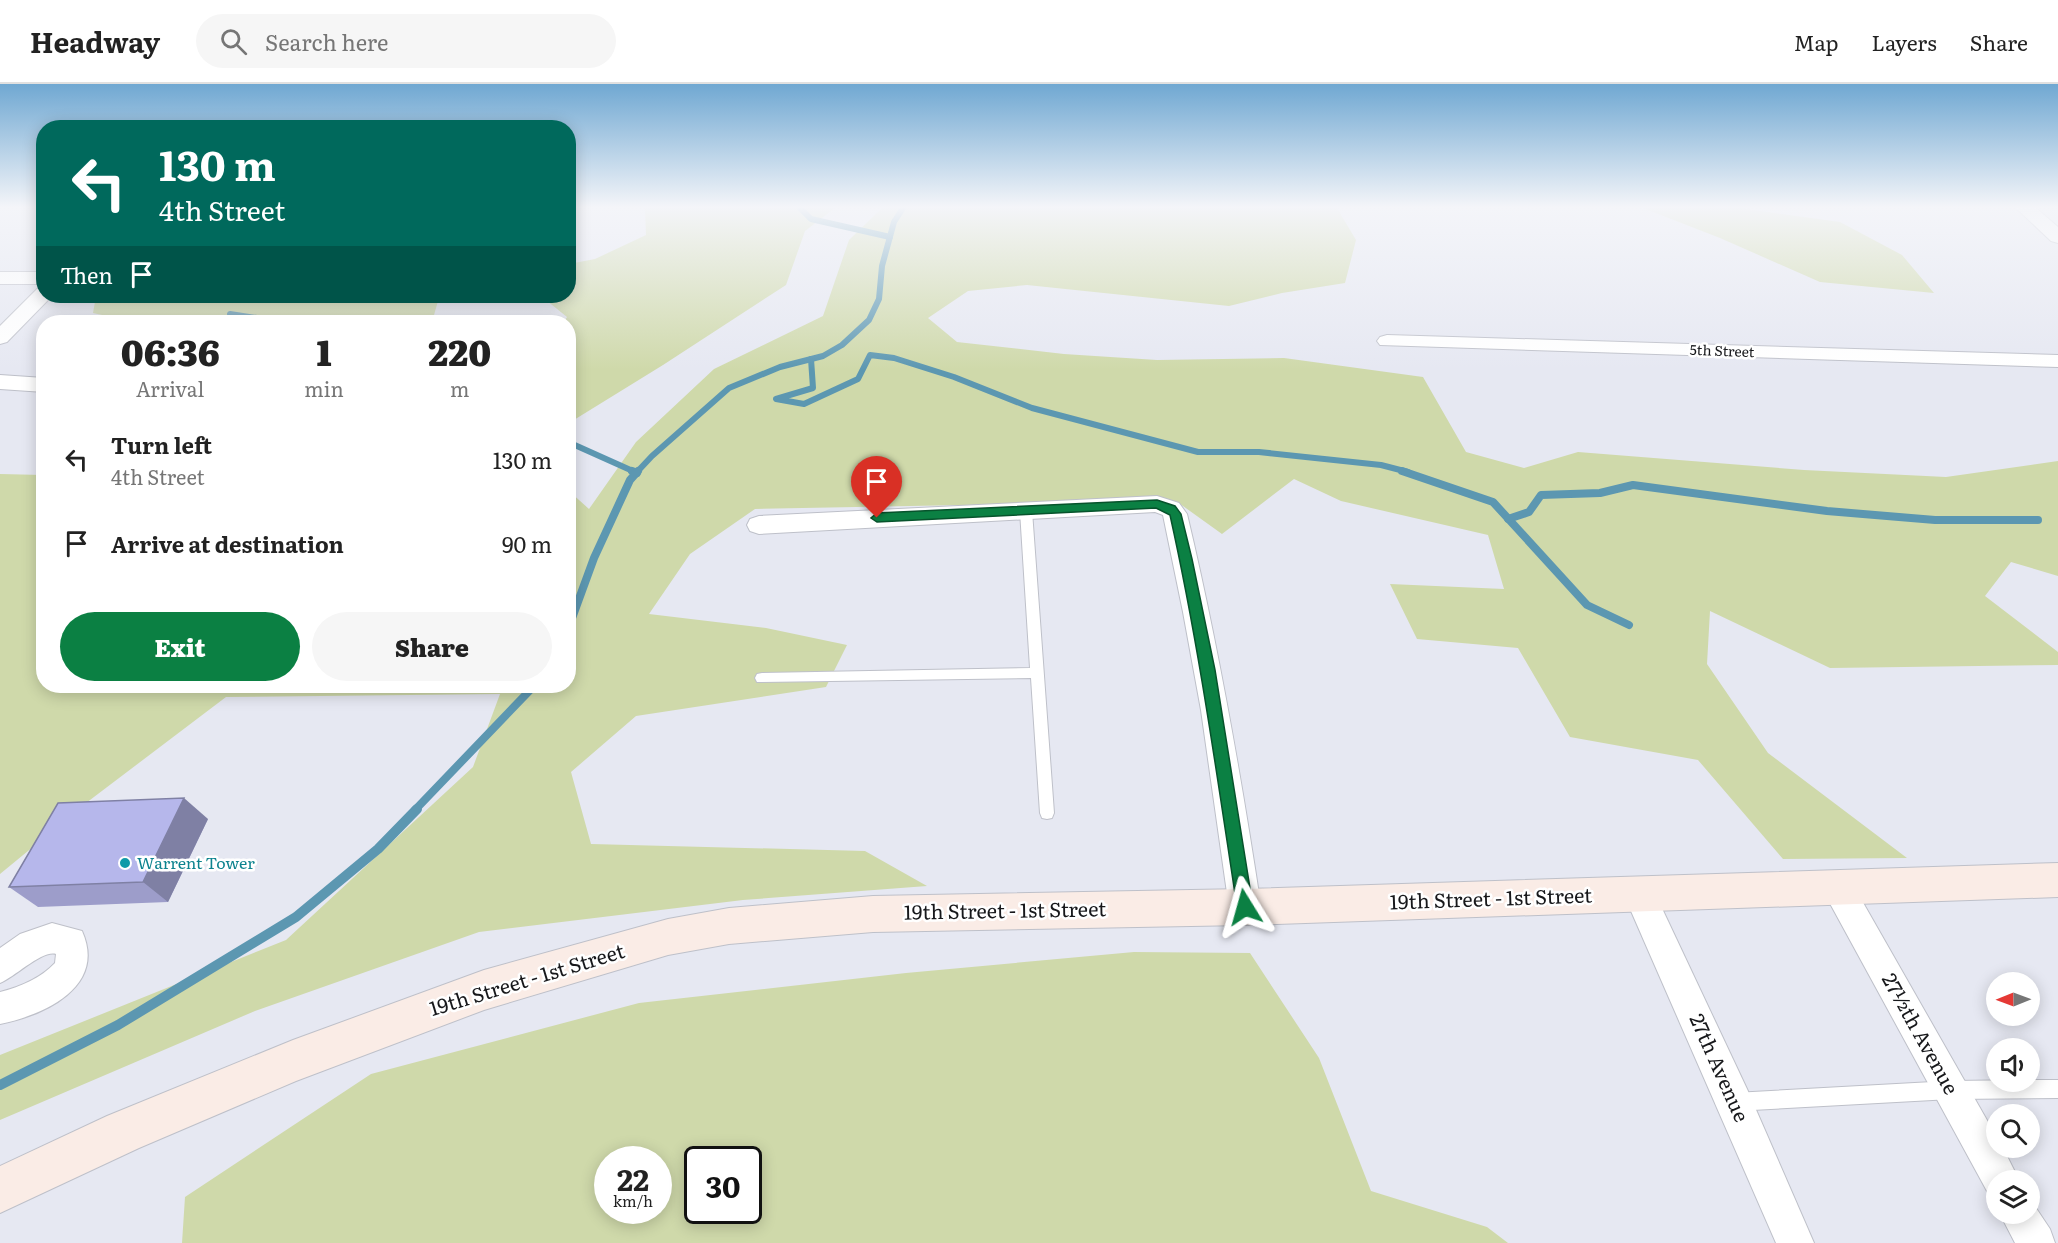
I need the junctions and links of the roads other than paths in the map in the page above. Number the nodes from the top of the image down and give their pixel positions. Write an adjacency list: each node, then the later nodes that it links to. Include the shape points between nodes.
1 (0, 278): 2 (street)
2 (36, 278)
3 (36, 301): 4 (street)
4 (0, 338)
5 (1387, 341): 6 (street, 5th Street)
6 (2058, 362)
7 (0, 382): 8 (street)
8 (36, 384)
9 (1026, 511): 10 (street); 11 (lane); 17 (street, via 1157,504 1175,514 1208,670)
10 (759, 525)
11 (1037, 673): 12 (lane); 13 (lane)
12 (762, 678)
13 (1047, 813)
14 (2058, 880): 15 (main road, 19th Street - 1st Street)
15 (1838, 888): 16 (main road, 19th Street - 1st Street); 21 (street, 27½th Avenue)
16 (1640, 895): 17 (main road, 19th Street - 1st Street); 22 (street, 27th Avenue)
17 (1245, 907): 24 (main road, 19th Street - 1st Street, via 873,914 729,926 668,937 484,990 398,1021 123,1132)
18 (0, 967): 19 (street, via 31,945 52,938 71,942 74,958 66,975 39,994 12,1007)
19 (0, 1008)
20 (2058, 1089): 21 (lane)
21 (1951, 1090): 22 (lane); 23 (street, 27½th Avenue)
22 (1734, 1102): 26 (street, 27th Avenue)
23 (1995, 1170)
24 (0, 1190)
25 (2025, 1224): 27 (street)
26 (1795, 1243)
27 (2036, 1243)

